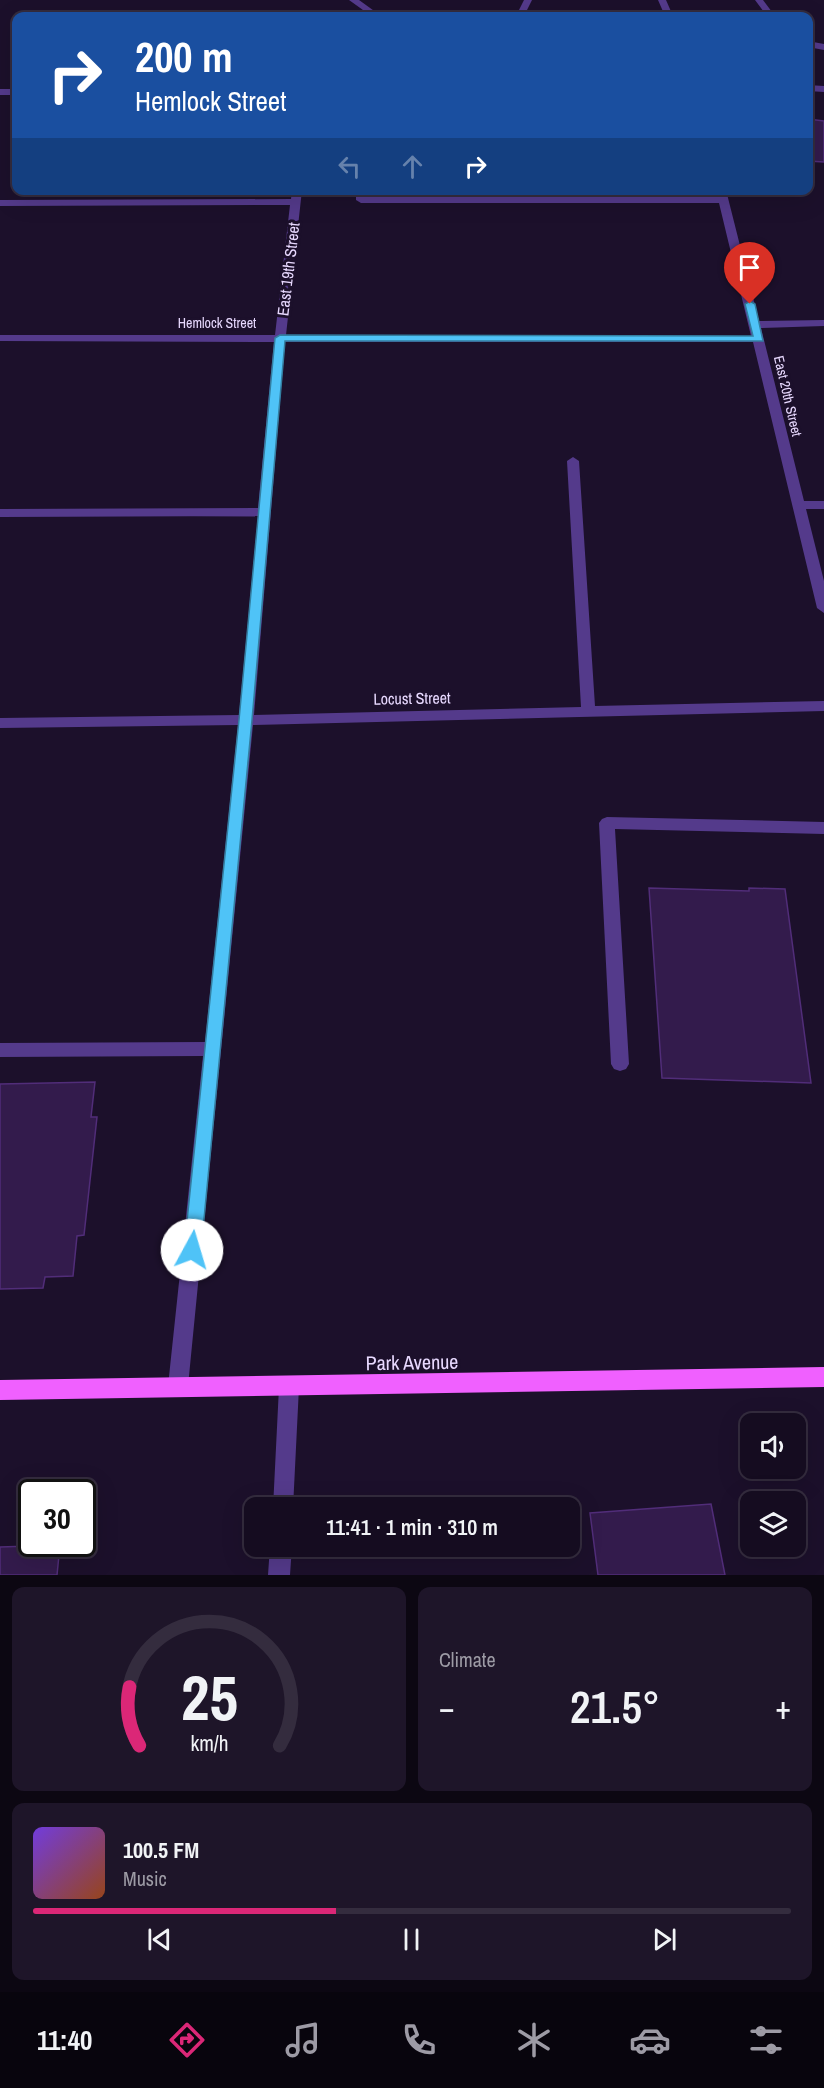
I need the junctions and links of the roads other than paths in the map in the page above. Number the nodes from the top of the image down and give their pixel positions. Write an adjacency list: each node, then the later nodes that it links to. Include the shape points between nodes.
1 (353, 0): 2 (street)
2 (373, 12)
3 (361, 195): 4 (street, via 361,200)
4 (462, 195): 5 (street)
5 (722, 195): 9 (street, East 20th Street)
6 (296, 196): 7 (street); 10 (street, East 19th Street)
7 (0, 203)
8 (824, 323): 9 (street)
9 (755, 325): 12 (street, East 20th Street)
10 (280, 338): 11 (street, Hemlock Street); 12 (street, Hemlock Street); 16 (street, East 19th Street)
11 (0, 339)
12 (759, 339): 14 (street, East 20th Street)
13 (573, 460): 20 (street)
14 (798, 505): 15 (street); 18 (street, East 20th Street)
15 (824, 505)
16 (264, 512): 17 (street); 21 (street, East 19th Street)
17 (0, 513)
18 (824, 608)
19 (824, 706): 20 (street, Locust Street)
20 (588, 712): 21 (street, Locust Street)
21 (246, 720): 22 (street, Locust Street); 24 (street, East 19th Street)
22 (0, 723)
23 (824, 828): 26 (street, via 607,823)
24 (212, 1049): 25 (street); 28 (street, East 19th Street)
25 (0, 1050)
26 (620, 1064)
27 (824, 1377): 29 (main road, Park Avenue)
28 (178, 1386): 29 (main road, Park Avenue); 30 (main road, Park Avenue)
29 (289, 1387): 31 (street)
30 (0, 1390)
31 (284, 1497)
32 (280, 1557): 33 (street)
33 (279, 1575)

